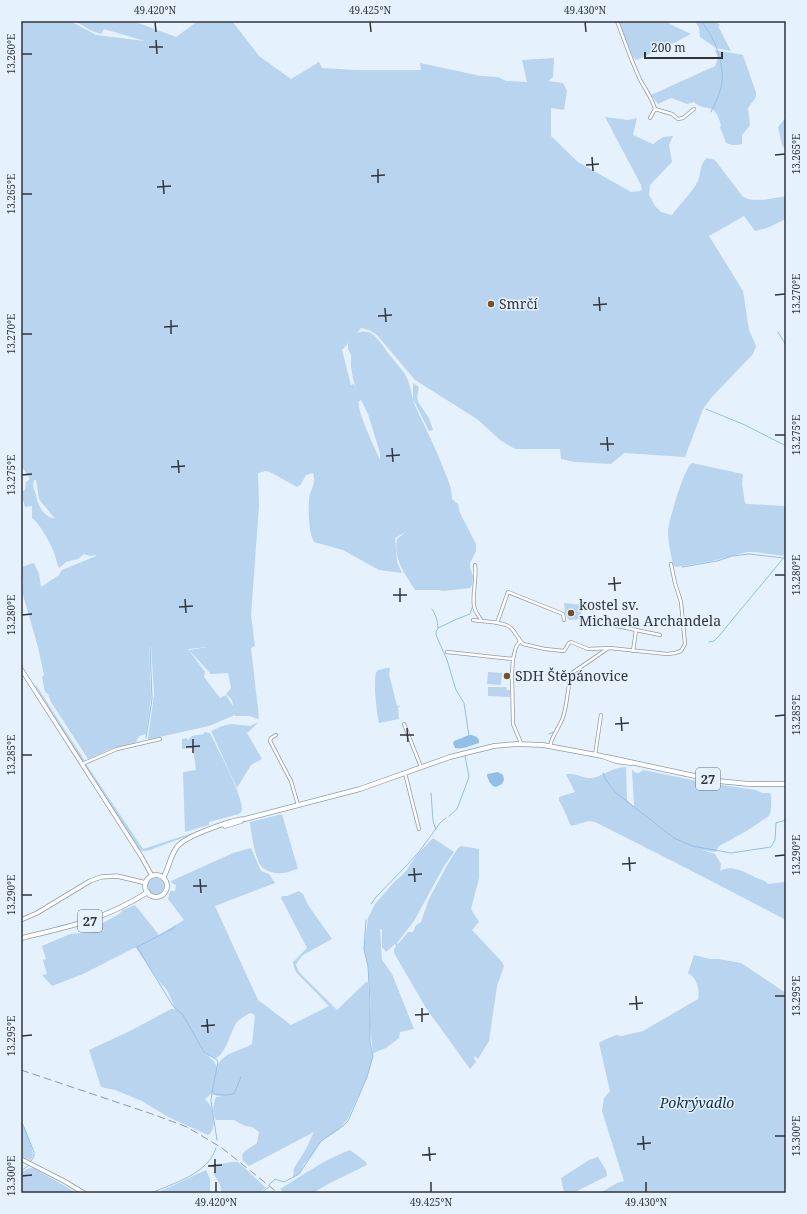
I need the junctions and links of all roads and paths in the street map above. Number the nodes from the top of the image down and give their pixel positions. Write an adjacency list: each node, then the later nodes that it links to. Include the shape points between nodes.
1 (617, 21): 2 (street, via 640,81 652,98)
2 (655, 108): 3 (street, via 678,119); 4 (street)
3 (694, 110)
4 (650, 118)
5 (671, 564): 16 (street, via 681,602 685,644 681,651 675,653)
6 (474, 565): 8 (street, via 474,605)
7 (473, 620): 8 (street)
8 (482, 620): 10 (street)
9 (564, 620): 10 (street, via 563,614 508,592)
10 (497, 623): 14 (street, via 510,628)
11 (617, 626): 12 (street)
12 (636, 630): 13 (street); 16 (street)
13 (660, 635)
14 (520, 641): 15 (street, via 530,647 563,651 570,642 588,650); 18 (street)
15 (608, 648): 16 (street); 25 (street, via 572,673 564,716)
16 (633, 651)
17 (447, 652): 18 (street)
18 (512, 659): 24 (street, via 513,724)
19 (21, 669): 27 (main road)
20 (601, 715): 26 (street)
21 (404, 724): 28 (street)
22 (276, 735): 31 (street, via 270,738 270,742 291,781)
23 (160, 740): 27 (street, via 117,749)
24 (521, 743): 25 (main road, 27); 28 (main road, 27, via 471,751)
25 (550, 746): 26 (main road, 27)
26 (595, 755): 30 (main road, 27, via 616,762 718,780)
27 (82, 764): 33 (main road)
28 (421, 767): 29 (main road, 27)
29 (405, 773): 31 (main road, 27, via 355,791); 32 (street)
30 (786, 784)
31 (298, 806): 34 (main road, 27, via 193,836 180,843 174,851)
32 (419, 829)
33 (152, 876): 34 (main road); 35 (main road)
34 (163, 878): 36 (main road, 27, via 167,885 164,894 156,897)
35 (146, 883): 36 (main road); 37 (main road, via 117,876 101,876)
36 (148, 892): 38 (main road, 27, via 122,908 96,919)
37 (21, 920)
38 (21, 938)
39 (21, 1159): 40 (main road)
40 (84, 1193)

